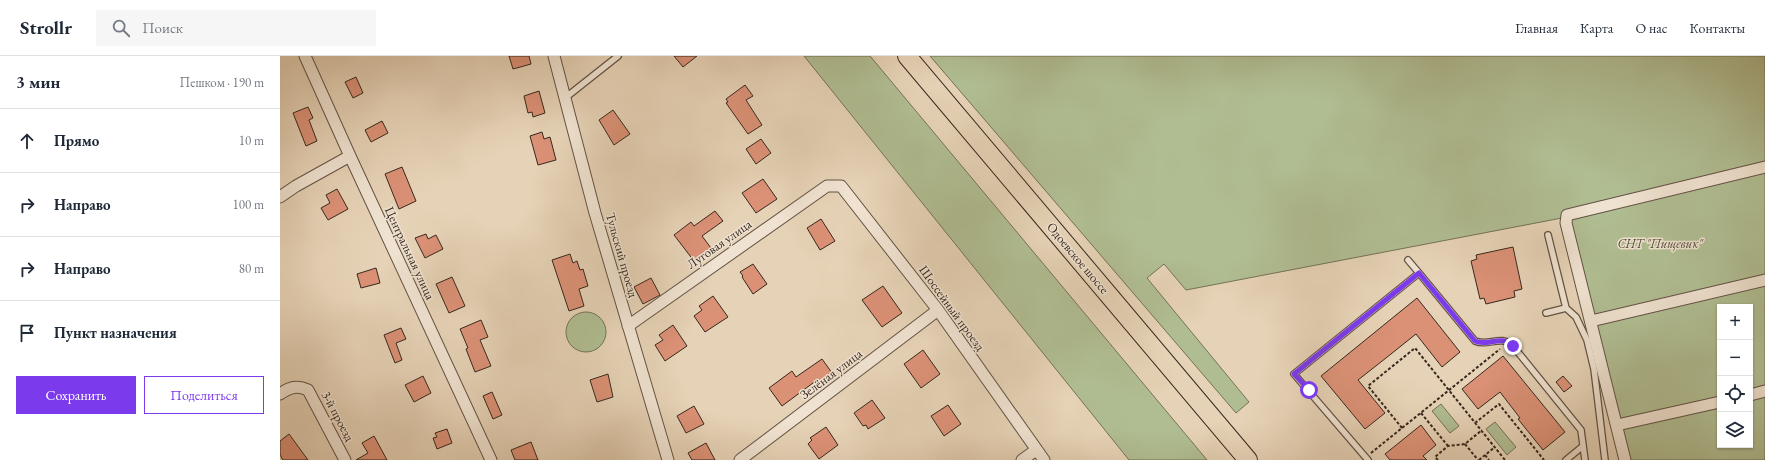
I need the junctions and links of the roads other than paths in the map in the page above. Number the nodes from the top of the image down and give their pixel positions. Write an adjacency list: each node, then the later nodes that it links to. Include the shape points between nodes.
1 (305, 56): 6 (street, Центральная улица)
2 (554, 56): 5 (street, Тульский проезд)
3 (618, 56): 5 (lane)
4 (908, 56): 33 (main road, Одоевское шоссе)
5 (565, 98): 18 (street, Тульский проезд, via 594,213)
6 (350, 156): 9 (street); 28 (street, Центральная улица)
7 (1765, 167): 17 (street, via 1567,215 1566,223)
8 (827, 186): 15 (street, Шоссейный проезд, via 841,186); 18 (street, Луговая улица)
9 (280, 196)
10 (1548, 235): 14 (lane)
11 (1408, 260): 12 (lane)
12 (1419, 273): 24 (lane, via 1475,341 1509,342 1581,430); 26 (lane, via 1294,374)
13 (1765, 280): 17 (street)
14 (1566, 308): 16 (lane); 36 (lane, via 1576,317 1587,340 1594,369)
15 (938, 310): 25 (street, Шоссейный проезд); 30 (street, Зелёная улица)
16 (1546, 313)
17 (1591, 321): 23 (street)
18 (628, 326): 29 (street, Тульский проезд)
19 (1765, 391): 21 (street)
20 (280, 394): 27 (street, 3-й проезд, via 294,387 308,390)
21 (1753, 394)
22 (1717, 403): 23 (street)
23 (1617, 425): 37 (street)
24 (1583, 446): 34 (lane); 35 (lane)
25 (1036, 450): 31 (street); 32 (street, Шоссейный проезд)
26 (1367, 459)
27 (345, 460)
28 (490, 460)
29 (668, 460)
30 (740, 460)
31 (1022, 460)
32 (1044, 460)
33 (1248, 460)
34 (1566, 460)
35 (1585, 460)
36 (1605, 460)
37 (1625, 460)

